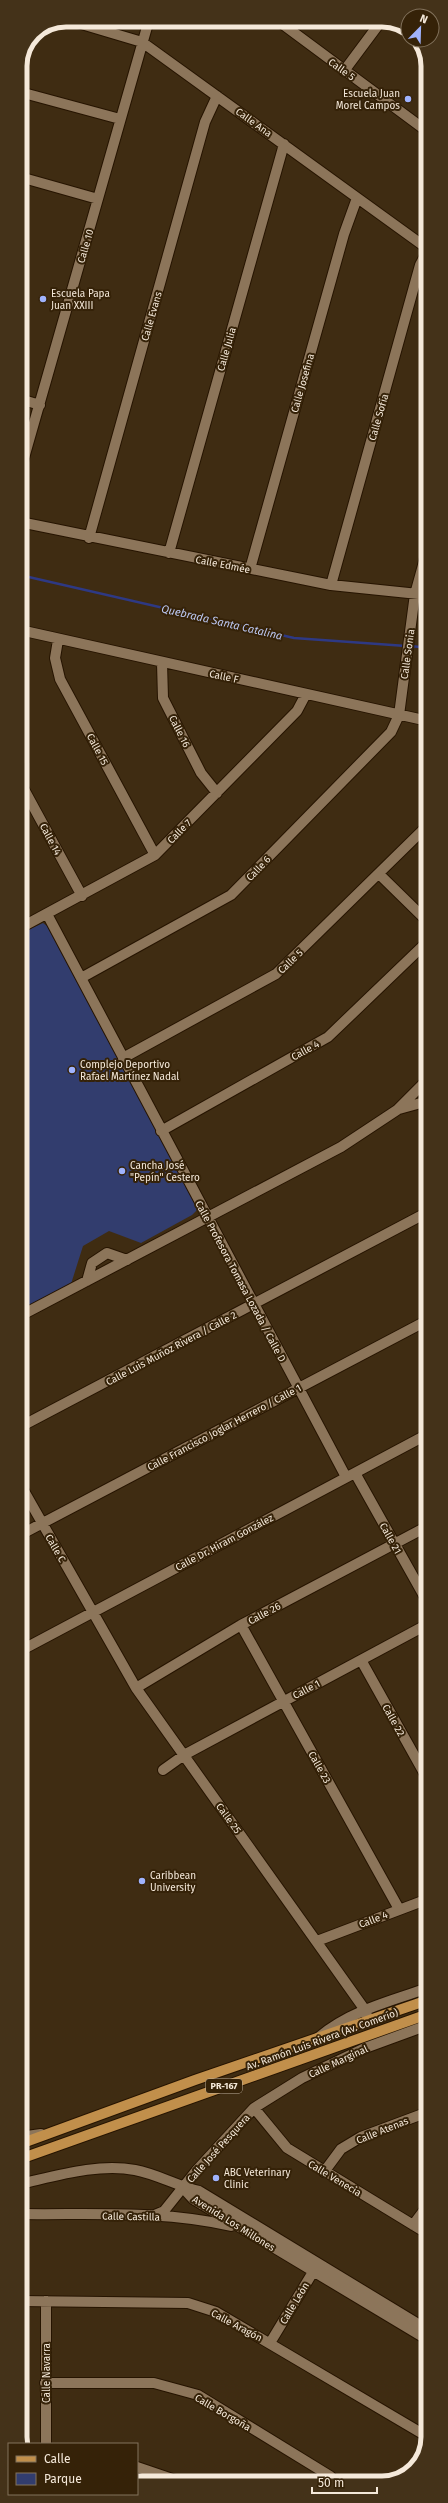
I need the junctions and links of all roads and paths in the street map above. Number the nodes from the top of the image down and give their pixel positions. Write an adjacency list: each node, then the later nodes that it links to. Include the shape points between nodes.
1 (92, 27): 5 (street, Calle Ana)
2 (146, 27): 5 (street, Calle 10)
3 (286, 27): 6 (street, Calle 5)
4 (377, 27): 6 (street)
5 (142, 42): 8 (street, Calle Ana); 9 (street, Calle 10)
6 (344, 71): 10 (street, Calle 5)
7 (27, 94): 9 (street)
8 (217, 96): 11 (street, Calle Ana); 21 (street, Calle Evans, via 205,122)
9 (120, 119): 14 (street, Calle 10)
10 (421, 127)
11 (284, 144): 13 (street, Calle Ana); 22 (street, Calle Julia)
12 (27, 179): 14 (street)
13 (357, 198): 15 (street, Calle Ana); 23 (street, Calle Josefina, via 344,234)
14 (98, 199): 18 (street, Calle 10)
15 (421, 245)
16 (421, 264): 25 (street, Calle Sofía)
17 (27, 401): 18 (street)
18 (40, 405): 19 (street, Calle 10)
19 (27, 449)
20 (27, 524): 21 (street, Calle Edmée)
21 (89, 538): 22 (street, Calle Edmée)
22 (169, 553): 23 (street, Calle Edmée)
23 (250, 569): 25 (street, Calle Edmée)
24 (421, 572): 26 (street, Calle Sonia)
25 (331, 585): 26 (street, Calle Edmée)
26 (415, 594): 27 (street, Calle Edmée); 32 (street, Calle Sonia)
27 (421, 594)
28 (27, 632): 29 (street, Calle F)
29 (58, 640): 30 (street, Calle F); 37 (street, Calle 15, via 55,658 60,679)
30 (162, 663): 31 (street, Calle F); 34 (street, Calle 16, via 163,698 201,773)
31 (306, 694): 32 (street, Calle F); 34 (street, Calle 7, via 297,711)
32 (399, 715): 33 (street, Calle F); 44 (street, Calle 6, via 391,732 231,895)
33 (421, 720)
34 (217, 793): 37 (street, Calle 7)
35 (27, 795): 39 (street, Calle 14)
36 (421, 832): 38 (street, Calle 5)
37 (155, 855): 39 (street, Calle 7)
38 (379, 874): 41 (street); 45 (street, Calle 5, via 276,974)
39 (82, 896): 40 (street, Calle 7)
40 (47, 914): 42 (street, Calle 7); 44 (street, Calle Profesora Tomasa Lozada / Calle D)
41 (421, 915)
42 (27, 924)
43 (421, 948): 49 (street, Calle 4, via 328,1037)
44 (81, 978): 45 (street, Calle Profesora Tomasa Lozada / Calle D)
45 (123, 1058): 49 (street, Calle Profesora Tomasa Lozada / Calle D)
46 (421, 1086): 48 (street)
47 (421, 1103): 48 (street)
48 (397, 1110): 51 (street, via 341,1147)
49 (161, 1131): 51 (street, Calle Profesora Tomasa Lozada / Calle D)
50 (421, 1216): 54 (street, Calle Luis Muñoz Rivera / Calle 2)
51 (207, 1217): 52 (street); 54 (street, Calle Profesora Tomasa Lozada / Calle D)
52 (127, 1260): 53 (street); 53 (street, via 107,1253 92,1263)
53 (87, 1281): 55 (street)
54 (253, 1304): 57 (street, Calle Profesora Tomasa Lozada / Calle D); 58 (street, Calle Luis Muñoz Rivera / Calle 2)
55 (27, 1312)
56 (421, 1324): 57 (street, Calle Francisco Joglar Herrero / Calle 1)
57 (298, 1388): 61 (street, Calle Profesora Tomasa Lozada / Calle D); 63 (street, Calle Francisco Joglar Herrero / Calle 1)
58 (27, 1423)
59 (421, 1438): 60 (street, Calle Dr. Hiram González)
60 (355, 1473): 61 (street, Calle Dr. Hiram González); 66 (street, Calle 21)
61 (346, 1477): 68 (street, Calle Dr. Hiram González)
62 (27, 1497): 63 (street, Calle C)
63 (41, 1523): 64 (street, Calle Francisco Joglar Herrero / Calle 1); 68 (street, Calle C)
64 (27, 1530)
65 (421, 1530): 66 (street, Calle 26)
66 (395, 1544): 67 (street, Calle 21); 69 (street, Calle 26)
67 (421, 1590)
68 (92, 1612): 71 (street, Calle Dr. Hiram González); 73 (street, Calle 25)
69 (241, 1625): 73 (street, Calle 26); 74 (street, Calle 23)
70 (421, 1628): 72 (street, Calle 1)
71 (27, 1647)
72 (361, 1660): 74 (street, Calle 1); 76 (street, Calle 22)
73 (136, 1688): 75 (street, Calle 25)
74 (284, 1700): 75 (street, Calle 1); 79 (street, Calle 23)
75 (184, 1755): 77 (street, Calle 1); 80 (street, Calle 25)
76 (421, 1767)
77 (164, 1770)
78 (421, 1901): 79 (street, Calle 4)
79 (399, 1909): 80 (street, Calle 4)
80 (317, 1941): 83 (street, Calle 25)
81 (421, 1990): 83 (street)
82 (421, 2002): 85 (main road, Av. Ramón Luis Rivera (Av. Comerío) / PR-167)
83 (365, 2010): 85 (street, Calle 25); 87 (street, via 335,2024)
84 (421, 2016): 93 (main road, Av. Ramón Luis Rivera (Av. Comerío) / PR-167)
85 (369, 2021): 87 (main road, Av. Ramón Luis Rivera (Av. Comerío) / PR-167)
86 (421, 2028): 88 (street, Calle Marginal, via 351,2054 302,2078)
87 (318, 2038): 90 (main road, Av. Ramón Luis Rivera (Av. Comerío) / PR-167)
88 (254, 2108): 94 (street, Calle Venecia, via 287,2148); 96 (street, Calle José Pesquera)
89 (421, 2115): 94 (street, Calle Atenas, via 361,2136 341,2149)
90 (52, 2132): 91 (street); 92 (main road, Av. Ramón Luis Rivera (Av. Comerío) / PR-167)
91 (27, 2136)
92 (27, 2141)
93 (27, 2157)
94 (324, 2172): 100 (street, Calle Venecia)
95 (27, 2183): 96 (street, via 91,2170 133,2169)
96 (183, 2188): 99 (street, Calle José Pesquera, via 164,2211); 101 (street, Avenida Los Millones, via 193,2199); 103 (street, Avenida Los Millones, via 198,2191)
97 (27, 2214): 99 (street, Calle Castilla)
98 (421, 2215): 100 (street)
99 (152, 2216): 101 (street, Calle Castilla, via 204,2220)
100 (414, 2225): 102 (street, Calle Venecia)
101 (241, 2228): 103 (street, Avenida Los Millones)
102 (421, 2230)
103 (316, 2268): 106 (street, Avenida Los Millones); 107 (street, Avenida Los Millones); 108 (street, Calle León)
104 (46, 2301): 105 (street, Calle Aragón); 108 (street, Calle Aragón, via 188,2303 216,2312); 109 (street, Calle Navarra)
105 (27, 2302)
106 (421, 2326)
107 (421, 2336)
108 (270, 2343): 110 (street, Calle Aragón)
109 (45, 2383): 111 (street, Calle Navarra); 114 (street, Calle Borgoña, via 154,2383 198,2396)
110 (421, 2433)
111 (46, 2443)
112 (138, 2467): 113 (street)
113 (163, 2476)
114 (327, 2476)

